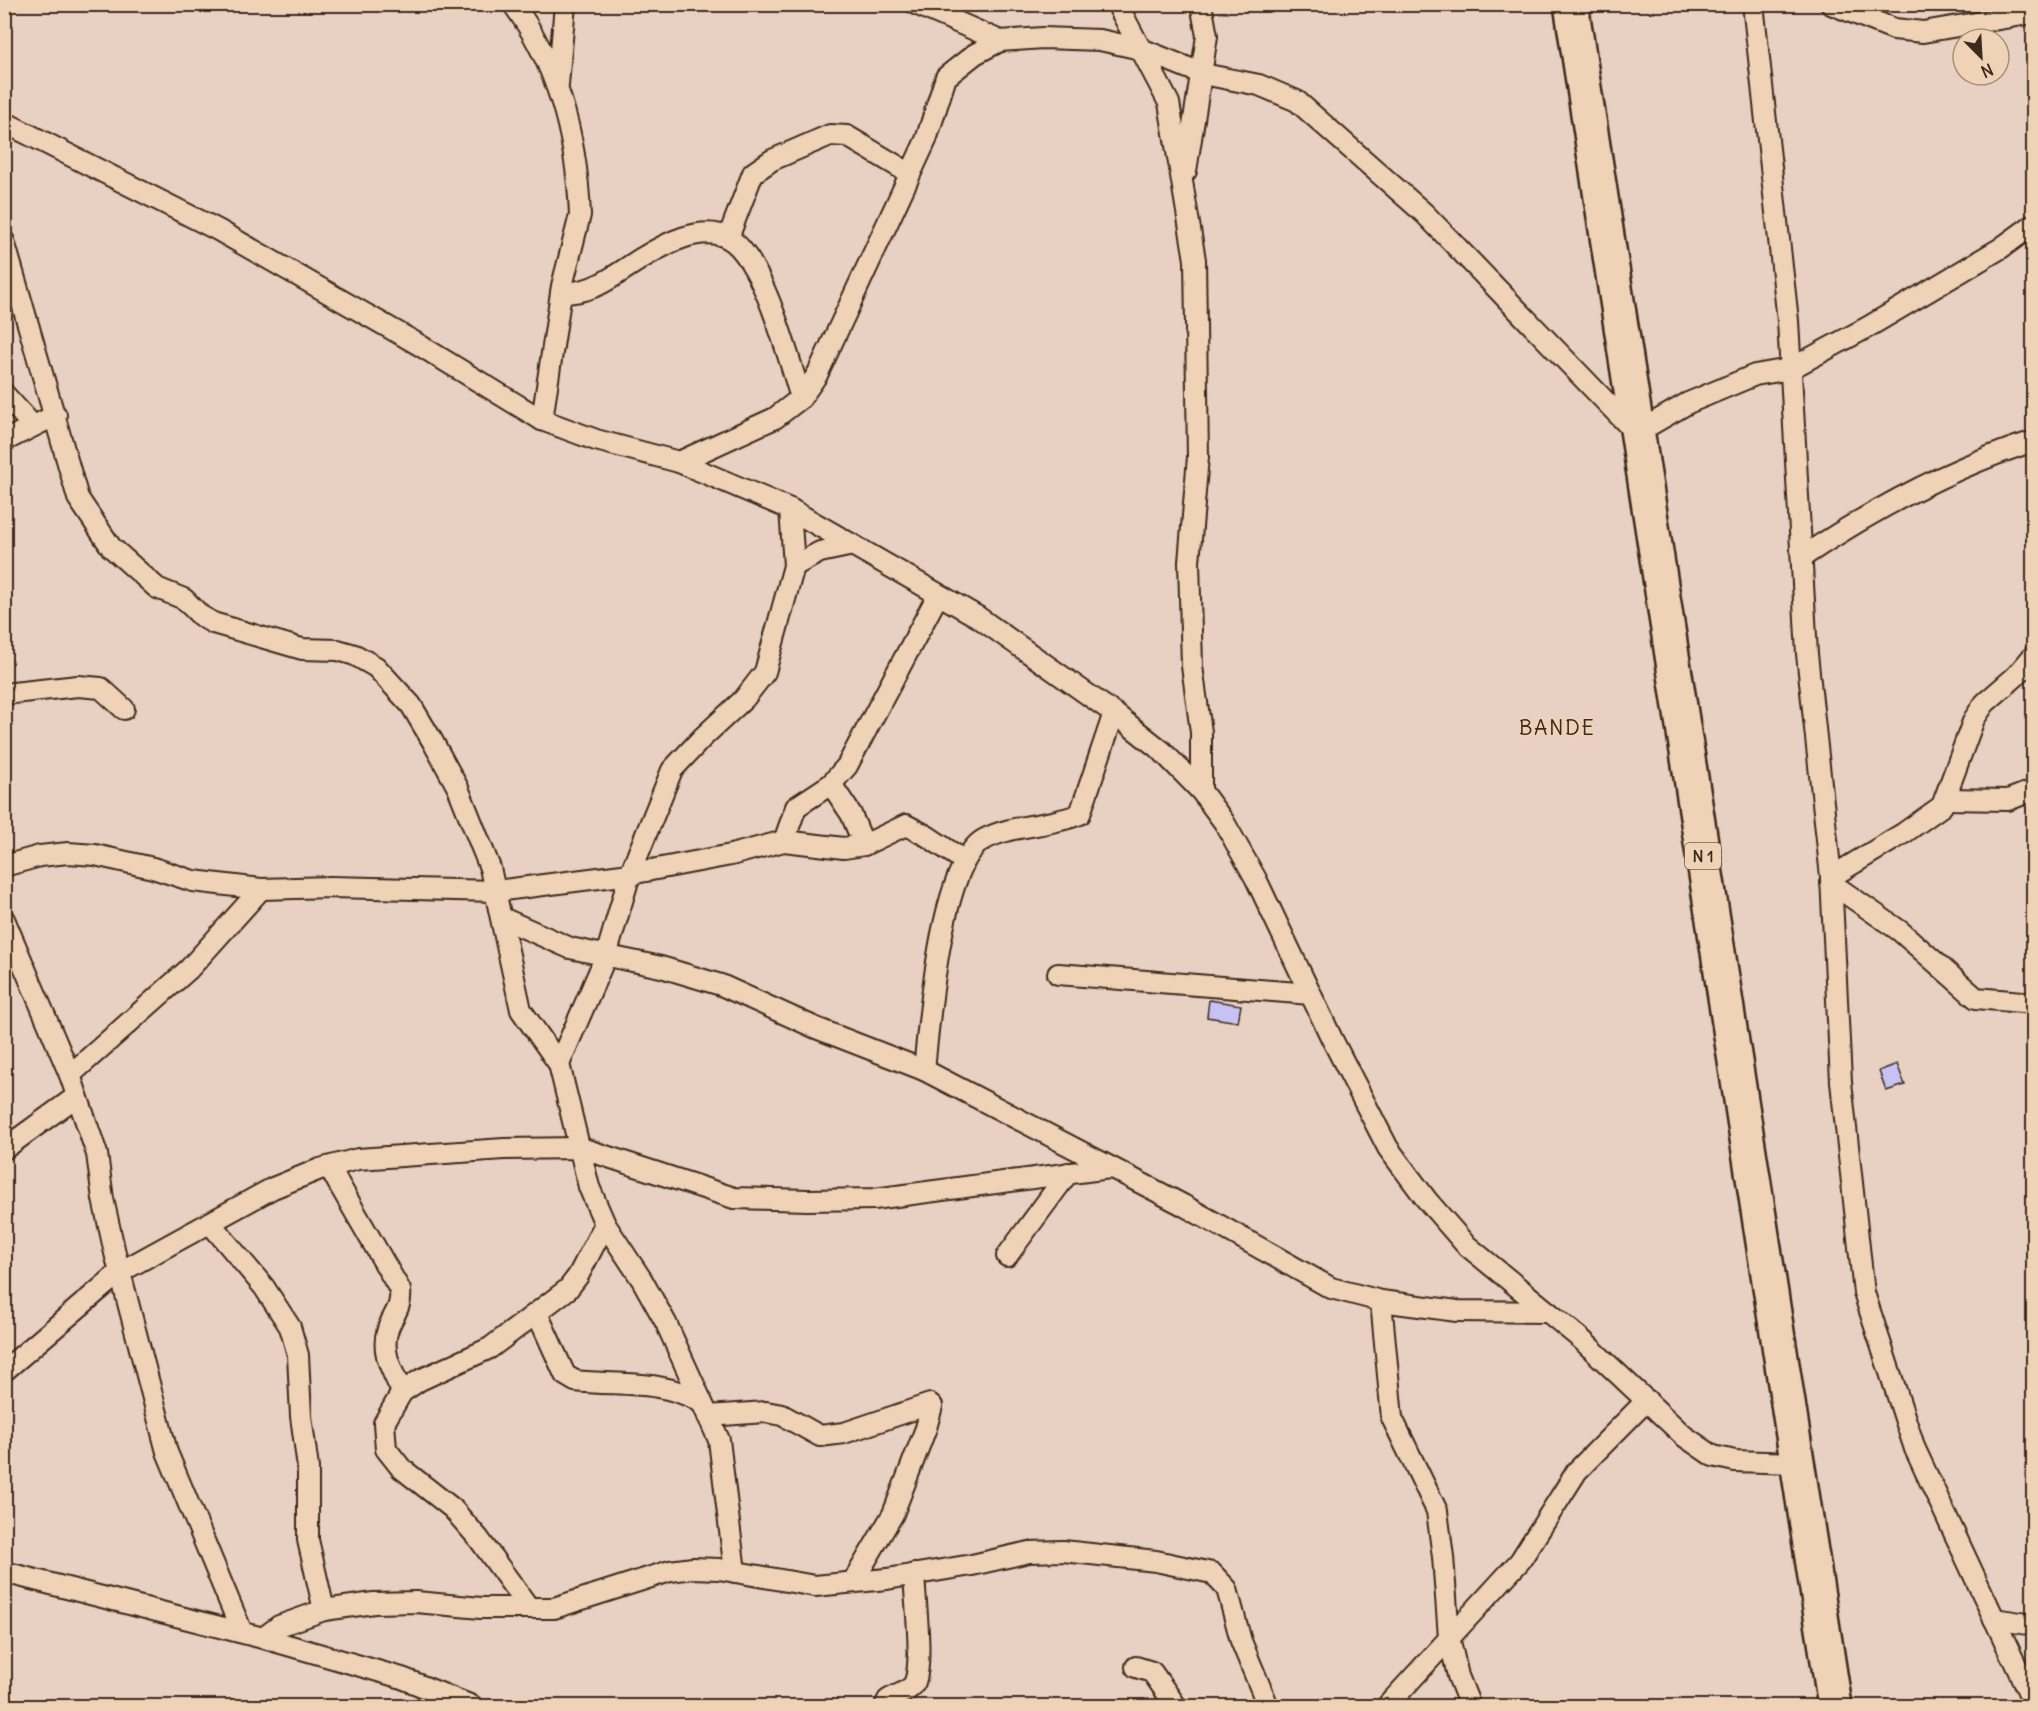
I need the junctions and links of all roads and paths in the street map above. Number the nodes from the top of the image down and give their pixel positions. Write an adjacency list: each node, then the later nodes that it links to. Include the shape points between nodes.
1 (513, 4): 13 (street)
2 (565, 4): 13 (street)
3 (916, 4): 10 (street)
4 (1117, 4): 11 (street)
5 (1201, 4): 12 (street, via 1207,36)
6 (1571, 4): 27 (highway, N 1)
7 (1753, 4): 21 (street)
8 (1831, 4): 9 (street, via 1894,29 1923,33)
9 (2034, 13)
10 (1000, 41): 11 (street, via 1100,40); 15 (street, via 975,54 946,77 926,140)
11 (1141, 49): 12 (street); 16 (street, via 1169,103)
12 (1203, 74): 16 (street); 27 (street, via 1259,85 1297,101 1425,214)
13 (558, 85): 20 (street, via 570,130 580,214)
14 (4, 122): 25 (street, via 218,230)
15 (909, 173): 18 (street, via 847,136 830,135 772,160 753,173); 23 (street, via 818,375)
16 (1184, 186): 42 (street, via 1195,260 1198,457 1189,562 1192,666 1201,732)
17 (2034, 224): 21 (street, via 2001,248)
18 (728, 238): 20 (street, via 689,235 648,254 589,291); 23 (street, via 743,251 764,287)
19 (4, 241): 24 (street)
20 (561, 293): 25 (street)
21 (1790, 369): 27 (street, via 1755,375 1688,403); 33 (street)
22 (4, 394): 26 (street)
23 (801, 398): 30 (street, via 775,418)
24 (56, 415): 26 (street); 51 (street, via 78,498 111,548 157,588 184,598 213,623 302,649 338,650 376,667 416,714 458,788)
25 (542, 420): 30 (street, via 597,440)
26 (33, 426): 28 (street)
27 (1636, 433): 78 (highway, N 1)
28 (4, 441)
29 (2034, 441): 33 (street, via 1990,454 1923,485)
30 (679, 462): 31 (street)
31 (790, 509): 32 (street); 34 (street)
32 (853, 545): 34 (street, via 820,552); 35 (street)
33 (1802, 557): 49 (street)
34 (794, 566): 48 (street, via 765,672 744,699 672,770)
35 (938, 595): 39 (street, via 978,617); 40 (street, via 846,766)
36 (2034, 655): 43 (street, via 1974,719)
37 (4, 694): 38 (street, via 78,686 101,688)
38 (124, 709)
39 (1113, 713): 42 (street, via 1162,751); 46 (street, via 1080,814 999,833 981,841)
40 (831, 784): 44 (street, via 796,807); 45 (street, via 851,814)
41 (2034, 790): 43 (street, via 2008,800)
42 (1201, 791): 56 (street, via 1224,822 1256,879)
43 (1945, 799): 49 (street, via 1942,806 1905,833)
44 (784, 841): 45 (street, via 844,848); 48 (street)
45 (864, 845): 46 (street, via 906,825)
46 (963, 860): 59 (street, via 943,928)
47 (4, 866): 50 (street, via 40,856 95,855 193,881)
48 (630, 874): 51 (street); 54 (street)
49 (1831, 880): 57 (street, via 1900,931 1976,998); 85 (street, via 1841,1082 1864,1293 1916,1449)
50 (261, 889): 51 (street); 60 (street, via 189,969)
51 (496, 891): 52 (street)
52 (502, 918): 54 (street, via 570,948); 58 (street, via 521,1010)
53 (4, 919): 60 (street)
54 (606, 956): 58 (street); 59 (street, via 721,985)
55 (1058, 974): 56 (street)
56 (1311, 994): 72 (street, via 1388,1148 1426,1199 1466,1244)
57 (2034, 1003)
58 (559, 1064): 62 (street)
59 (924, 1070): 65 (street)
60 (69, 1075): 61 (street)
61 (77, 1096): 63 (street); 70 (street, via 97,1154)
62 (581, 1148): 64 (street, via 358,1158); 66 (street, via 734,1198 874,1199); 68 (street, via 589,1187)
63 (4, 1149)
64 (329, 1167): 67 (street, via 273,1188); 75 (street, via 400,1290 398,1312 388,1328 385,1344)
65 (1110, 1168): 66 (street); 71 (street, via 1331,1288)
66 (1068, 1173): 69 (street)
67 (210, 1223): 70 (street); 84 (street, via 264,1287 290,1327 298,1355 308,1468 308,1540)
68 (605, 1224): 73 (street, via 578,1276); 77 (street, via 666,1323)
69 (1007, 1256)
70 (120, 1272): 74 (street); 87 (street, via 167,1452)
71 (1381, 1301): 72 (street, via 1457,1311); 89 (street, via 1392,1418 1437,1511)
72 (1548, 1312): 76 (street)
73 (537, 1313): 75 (street, via 490,1348); 77 (street, via 565,1375 575,1381 654,1384 682,1391)
74 (4, 1371)
75 (402, 1392): 83 (street, via 384,1423 386,1449 401,1468 452,1508)
76 (1647, 1400): 78 (street, via 1684,1436 1713,1456 1735,1461); 89 (street, via 1577,1470 1520,1561)
77 (704, 1409): 80 (street, via 719,1440); 82 (street, via 782,1415 820,1436 843,1433 932,1406 893,1514)
78 (1797, 1463): 98 (highway, N 1)
79 (4, 1572): 87 (street)
80 (735, 1572): 82 (street, via 815,1586); 83 (street, via 693,1568 670,1571 554,1608)
81 (914, 1574): 82 (street); 93 (street, via 915,1682 888,1700); 95 (street, via 1029,1552 1063,1551 1156,1561 1212,1573 1227,1589 1241,1641)
82 (853, 1582)
83 (529, 1608): 84 (street, via 374,1603)
84 (324, 1610): 88 (street, via 279,1626)
85 (1994, 1619): 86 (street); 91 (street)
86 (2034, 1625)
87 (242, 1632): 88 (street)
88 (263, 1638): 92 (street, via 402,1678)
89 (1449, 1638): 96 (street); 97 (street)
90 (1136, 1667): 94 (street, via 1152,1672)
91 (2034, 1704)
92 (472, 1707)
93 (885, 1707)
94 (1176, 1707)
95 (1268, 1707)
96 (1387, 1707)
97 (1470, 1707)
98 (1835, 1707)

